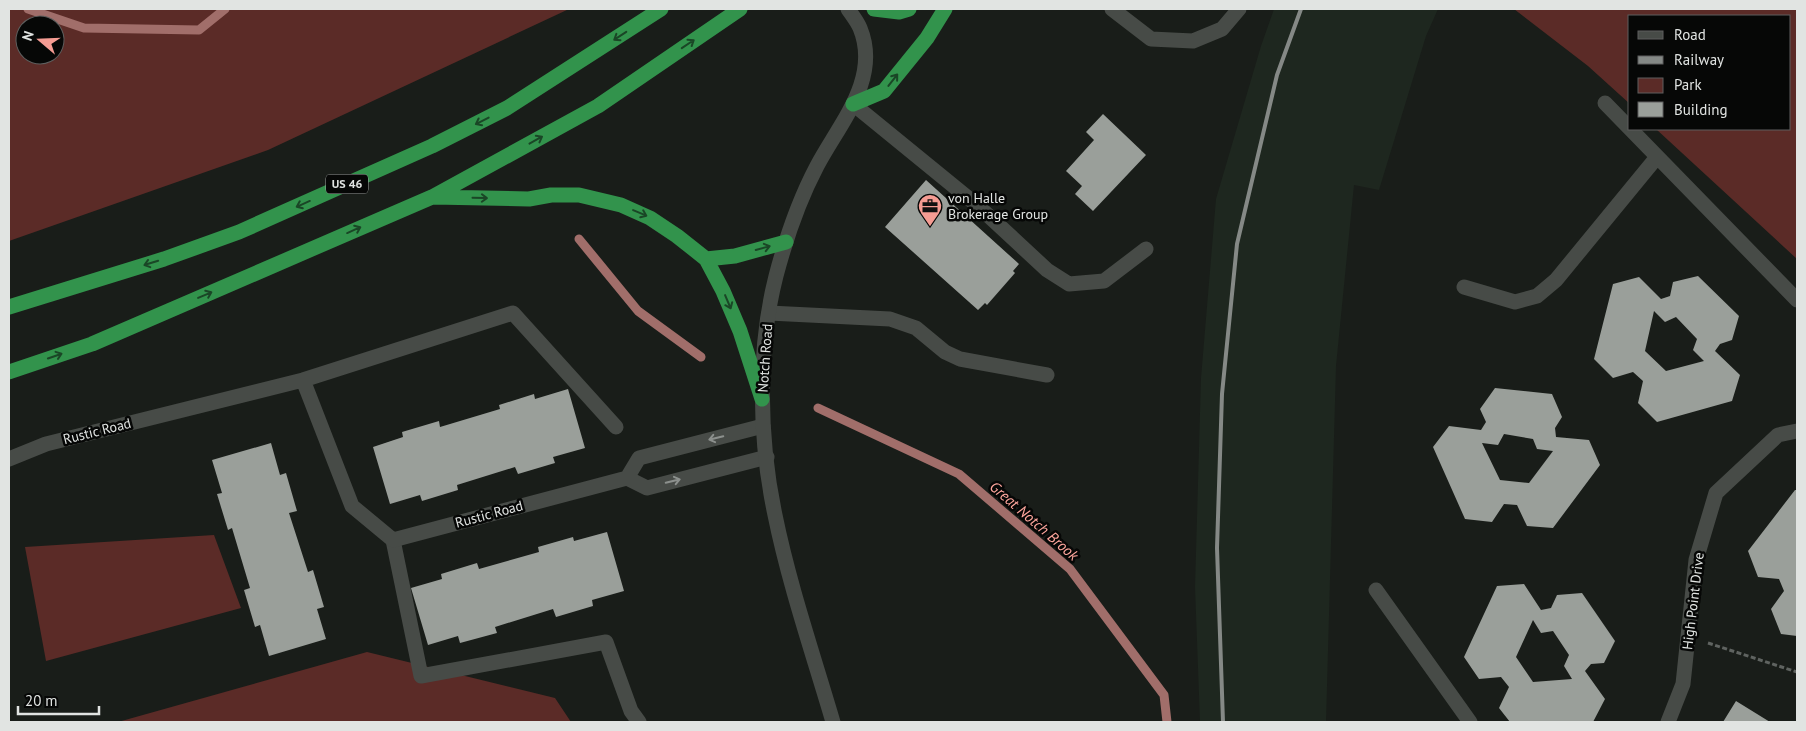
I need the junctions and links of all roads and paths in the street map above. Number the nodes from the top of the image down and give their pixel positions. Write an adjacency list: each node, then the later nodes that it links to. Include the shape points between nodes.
1 (661, 9): 20 (highway, US 46, one-way to 20, via 507,108 432,146 239,232)
2 (740, 9): 14 (highway, one-way to 2, via 598,106)
3 (848, 9): 10 (street, Notch Road, via 859,28 866,60 860,91)
4 (874, 9): 5 (highway, via 899,12)
5 (909, 9)
6 (945, 9): 10 (highway, one-way to 6, via 884,91 927,38)
7 (1112, 9): 8 (street, via 1151,39 1193,41 1222,29)
8 (1239, 9)
9 (1604, 103): 11 (street)
10 (853, 104): 15 (street, Notch Road, via 816,167); 16 (street, via 978,206 1047,270 1070,284 1104,281)
11 (1628, 127)
12 (1630, 130): 13 (street)
13 (1657, 157): 18 (street, via 1556,280 1537,296 1515,302); 19 (street)
14 (432, 197): 17 (highway, one-way to 17, via 529,199 579,195 621,205 650,218); 22 (highway, one-way to 14, via 92,344)
15 (786, 242): 17 (highway, one-way to 15, via 735,256); 21 (street, Notch Road)
16 (1146, 249)
17 (706, 259): 25 (highway, one-way to 25, via 740,331)
18 (1464, 287)
19 (1797, 300)
20 (9, 307)
21 (769, 313): 23 (street, via 890,319 916,328 945,352 960,359); 25 (street, Notch Road)
22 (9, 372)
23 (1047, 375)
24 (303, 380): 27 (street, Rustic Road, via 513,313); 30 (street, Rustic Road, via 46,444); 32 (street, via 352,506)
25 (762, 399): 26 (street, Notch Road)
26 (763, 426): 29 (street, Notch Road); 31 (street, one-way to 31, via 639,458)
27 (616, 427)
28 (1797, 431): 34 (street, High Point Drive, via 1778,435 1716,493 1696,560)
29 (767, 457): 31 (street, one-way to 29, via 647,488); 37 (street, Notch Road, via 775,515)
30 (9, 459)
31 (627, 478): 32 (street, Rustic Road)
32 (393, 540): 36 (street, via 421,676 606,642 631,711)
33 (1376, 590): 38 (street)
34 (1688, 638): 35 (path); 39 (street, High Point Drive, via 1683,684)
35 (1797, 672)
36 (639, 722)
37 (833, 722)
38 (1470, 722)
39 (1668, 722)

